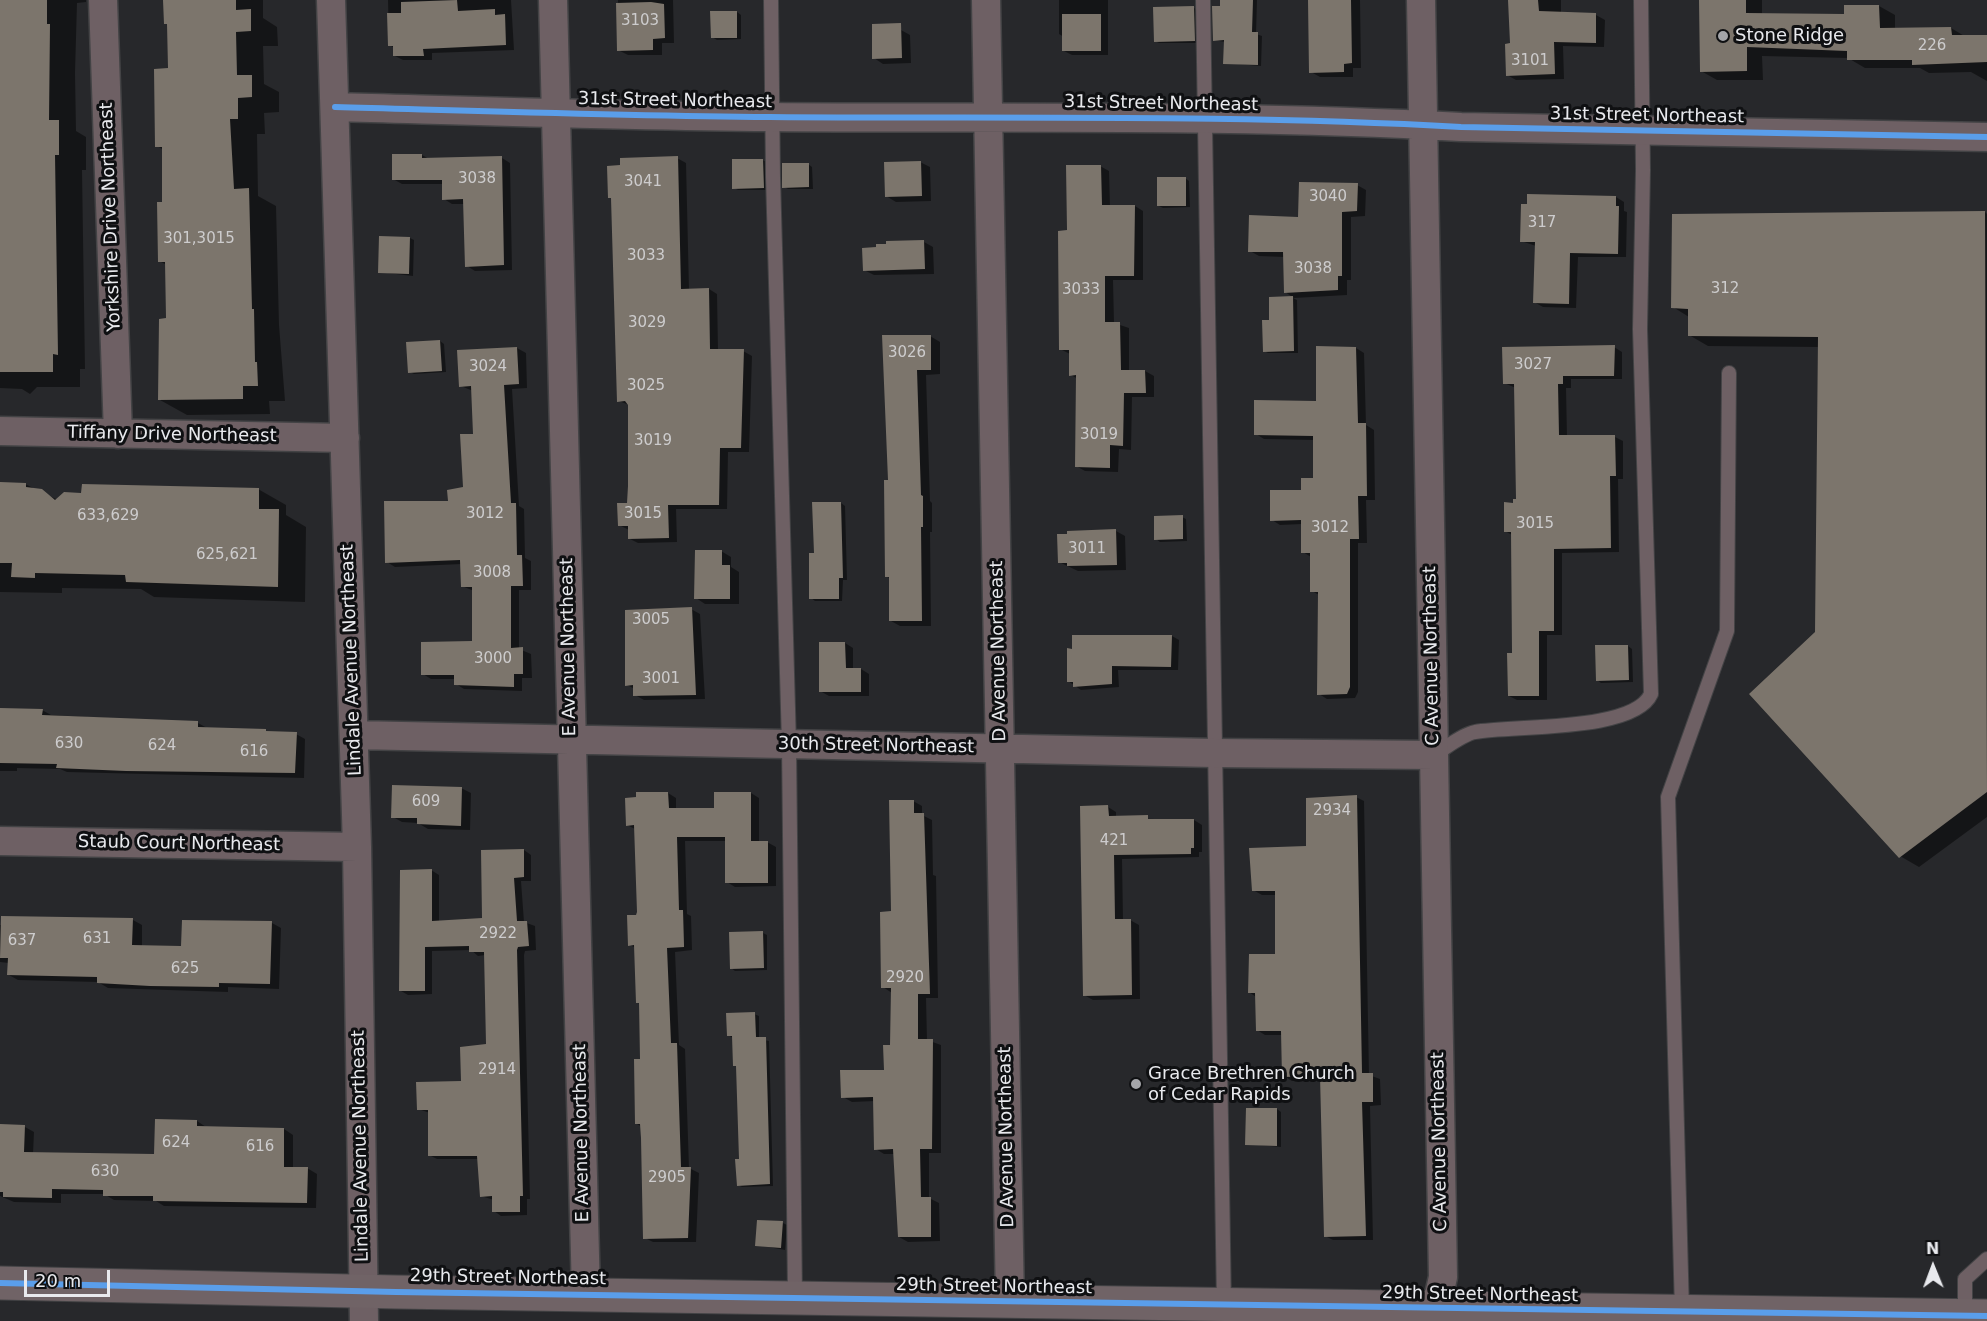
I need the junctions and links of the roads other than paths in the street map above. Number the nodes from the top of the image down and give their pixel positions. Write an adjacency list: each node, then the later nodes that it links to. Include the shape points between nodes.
1 (103, 0): 19 (street, Yorkshire Drive Northeast)
2 (331, 0): 9 (street, Lindale Avenue Northeast)
3 (553, 0): 10 (street, E Avenue Northeast)
4 (771, 0): 11 (lane)
5 (987, 0): 12 (street, D Avenue Northeast)
6 (1203, 0): 13 (lane)
7 (1421, 0): 14 (street, C Avenue Northeast)
8 (1641, 0): 15 (lane)
9 (335, 107): 10 (street, 31st Street Northeast); 20 (street, Lindale Avenue Northeast)
10 (556, 114): 11 (street, 31st Street Northeast); 22 (street, E Avenue Northeast)
11 (772, 117): 12 (street, 31st Street Northeast); 23 (lane)
12 (989, 117): 13 (street, 31st Street Northeast); 24 (street, D Avenue Northeast)
13 (1206, 120): 14 (street, 31st Street Northeast); 25 (lane)
14 (1423, 125): 15 (street, 31st Street Northeast); 26 (street, C Avenue Northeast)
15 (1641, 131): 16 (street, 31st Street Northeast); 26 (lane, via 1640,329 1651,694 1642,708 1622,716 1579,724 1472,733)
16 (1987, 137)
17 (1730, 373): 36 (lane, via 1727,631 1668,797)
18 (0, 431): 19 (street, Tiffany Drive Northeast)
19 (118, 434): 20 (street, Tiffany Drive Northeast)
20 (345, 438): 21 (street, Lindale Avenue Northeast)
21 (354, 735): 22 (street, 30th Street Northeast); 28 (street, Lindale Avenue Northeast)
22 (572, 739): 23 (street, 30th Street Northeast); 31 (street, E Avenue Northeast)
23 (789, 744): 24 (street, 30th Street Northeast); 32 (lane)
24 (1000, 749): 25 (street, 30th Street Northeast); 33 (street, D Avenue Northeast)
25 (1215, 753): 26 (street, 30th Street Northeast); 34 (lane)
26 (1434, 755): 37 (street, C Avenue Northeast, via 1443,1277)
27 (0, 841): 28 (street, Staub Court Northeast)
28 (357, 847): 35 (street, Lindale Avenue Northeast)
29 (1987, 1259): 38 (lane, via 1965,1279)
30 (0, 1283): 35 (main road, 29th Street Northeast)
31 (586, 1294): 32 (main road, 29th Street Northeast); 35 (main road, 29th Street Northeast)
32 (795, 1298): 33 (main road, 29th Street Northeast)
33 (1010, 1302): 34 (main road, 29th Street Northeast)
34 (1224, 1305): 37 (main road, 29th Street Northeast)
35 (364, 1306)
36 (1682, 1313): 37 (main road, 29th Street Northeast); 39 (main road, 29th Street Northeast)
37 (1426, 1315)
38 (1976, 1316): 39 (main road, 29th Street Northeast)
39 (1859, 1317)

